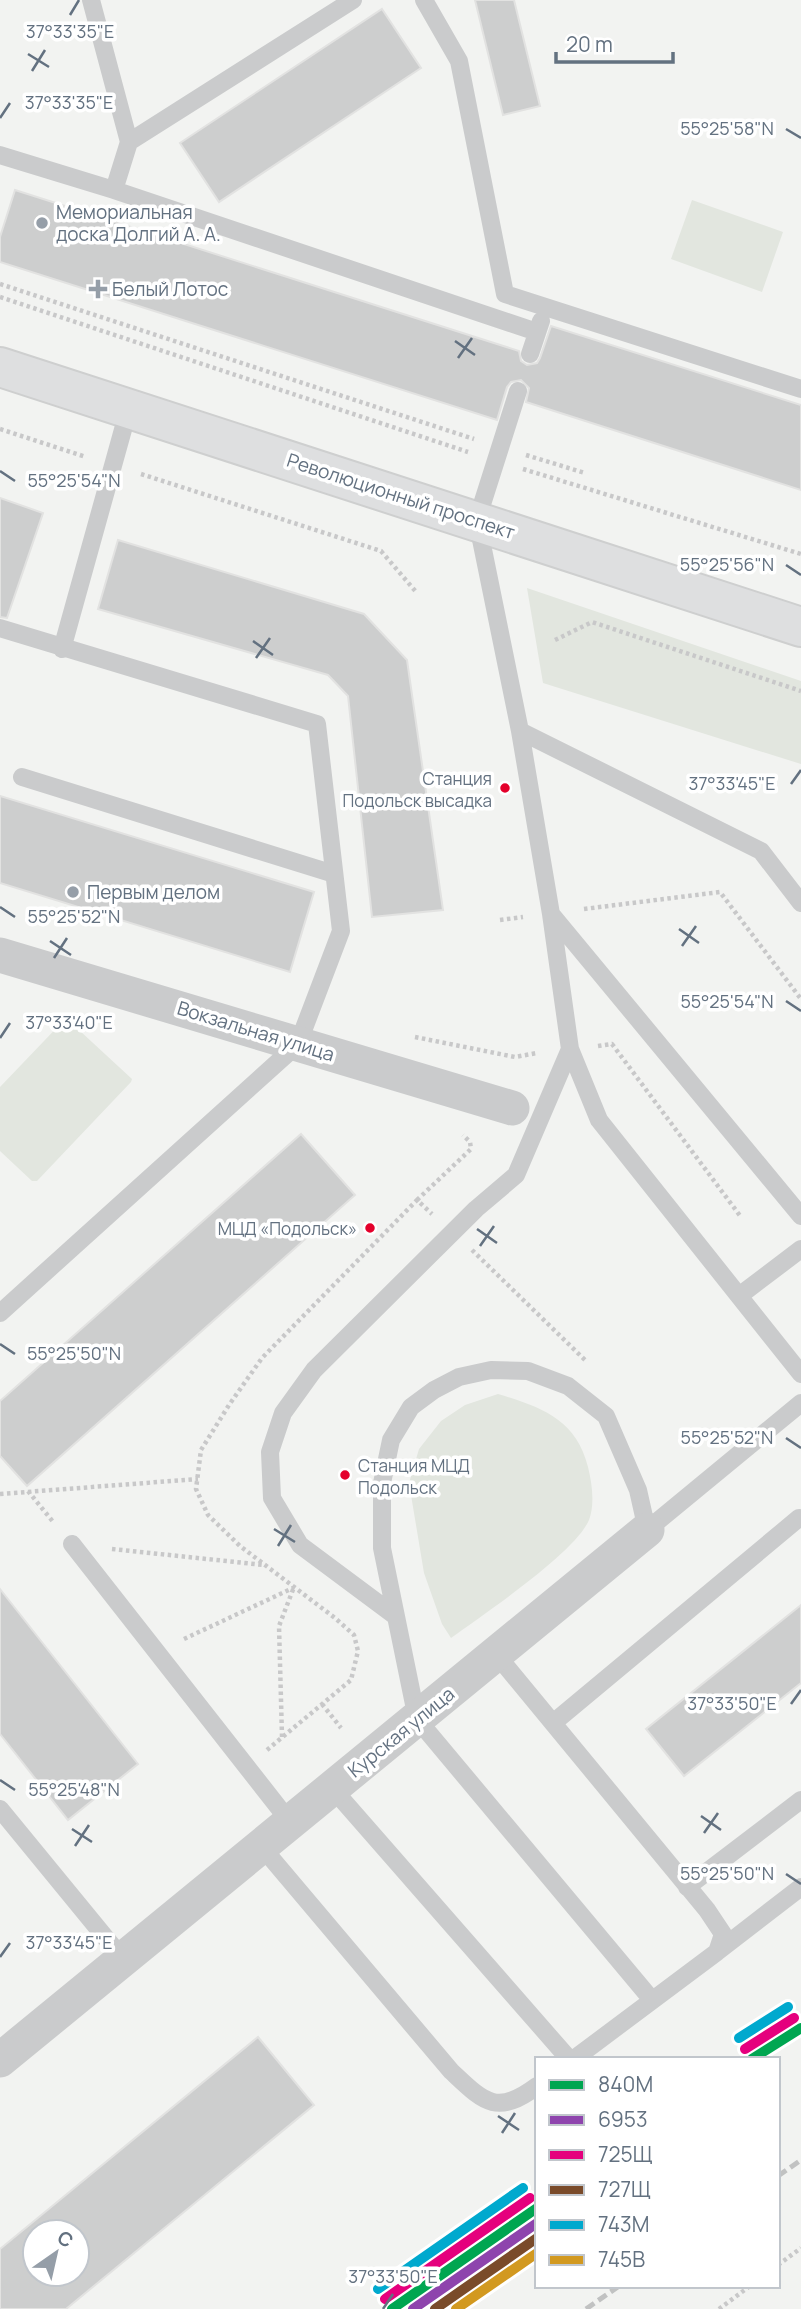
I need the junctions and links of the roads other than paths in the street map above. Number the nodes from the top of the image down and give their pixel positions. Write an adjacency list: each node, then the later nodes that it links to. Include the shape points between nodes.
1 (91, 0): 4 (lane)
2 (353, 0): 4 (lane)
3 (424, 0): 7 (lane, via 459,61)
4 (130, 142): 6 (lane)
5 (0, 155): 6 (lane)
6 (114, 190): 9 (lane)
7 (505, 294): 8 (lane); 9 (lane)
8 (545, 307): 10 (lane); 13 (lane)
9 (498, 319): 10 (lane)
10 (537, 332): 11 (lane)
11 (530, 354)
12 (0, 367): 15 (street, Революционный проспект)
13 (801, 389)
14 (518, 391): 16 (lane)
15 (129, 408): 16 (street, Революционный проспект); 19 (lane)
16 (477, 520): 17 (street, Революционный проспект); 20 (lane)
17 (801, 627)
18 (0, 628): 19 (lane)
19 (62, 649): 22 (lane, via 317,724)
20 (520, 731): 23 (lane, via 761,851); 24 (lane)
21 (22, 777): 22 (lane)
22 (334, 874): 26 (lane, via 341,931)
23 (801, 903)
24 (551, 914): 27 (lane); 29 (lane)
25 (0, 955): 26 (street, Вокзальная улица)
26 (298, 1044): 28 (street, Вокзальная улица); 32 (lane)
27 (569, 1049): 31 (lane, via 599,1121); 38 (lane, via 516,1175 314,1370 283,1413 270,1452 272,1498 300,1545)
28 (512, 1108)
29 (801, 1216)
30 (801, 1249): 31 (lane)
31 (739, 1296): 33 (lane)
32 (0, 1313)
33 (801, 1374)
34 (801, 1403): 36 (lane, Курская улица)
35 (799, 1518): 41 (lane)
36 (647, 1530): 38 (lane, via 638,1490 606,1416 568,1386 528,1371 491,1370 459,1377 411,1407 391,1440 382,1483 382,1548); 39 (street, Курская улица)
37 (72, 1544): 45 (lane)
38 (394, 1615): 40 (lane)
39 (496, 1654): 40 (street, Курская улица); 41 (lane)
40 (416, 1719): 42 (street, Курская улица); 51 (lane)
41 (553, 1723): 47 (lane)
42 (332, 1788): 45 (street, Курская улица); 52 (lane)
43 (801, 1800): 47 (lane)
44 (0, 1809): 50 (lane)
45 (290, 1822): 46 (street, Курская улица)
46 (261, 1846): 50 (street, Курская улица); 55 (lane, via 477,2096 499,2105)
47 (687, 1887): 49 (lane, via 723,1934)
48 (801, 1887): 49 (lane)
49 (717, 1952): 51 (lane)
50 (123, 1959): 54 (street, Курская улица)
51 (652, 2000): 53 (lane)
52 (569, 2057)
53 (574, 2057)
54 (0, 2060)
55 (535, 2087)

